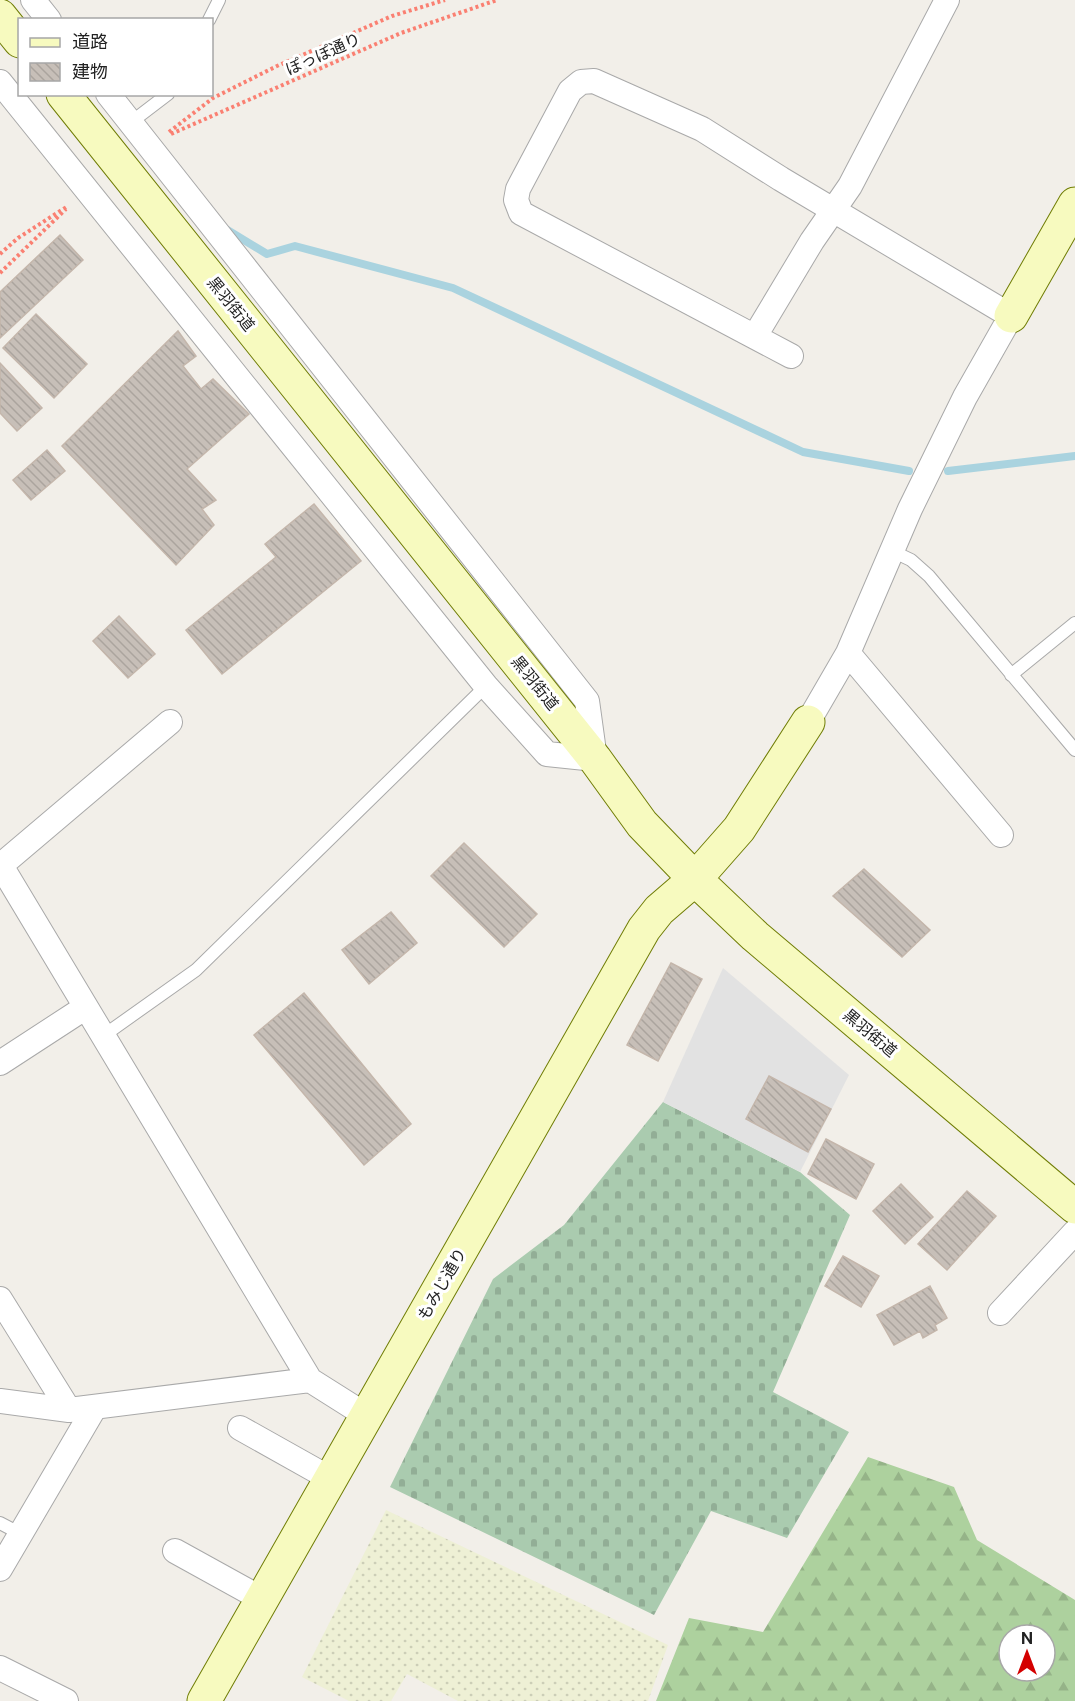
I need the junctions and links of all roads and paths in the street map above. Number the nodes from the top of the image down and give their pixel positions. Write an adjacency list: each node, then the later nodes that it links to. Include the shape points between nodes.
1 (33, 0): 7 (street)
2 (219, 0): 8 (lane)
3 (445, 0): 4 (path, ぽっぽ通り, via 392,16 267,71 213,98 161,138 401,33)
4 (497, 0)
5 (947, 0): 16 (street, via 850,186)
6 (0, 16): 9 (street)
7 (47, 18)
8 (210, 18)
9 (18, 38)
10 (0, 82): 26 (street)
11 (65, 96): 30 (street, 黒羽街道)
12 (110, 96): 14 (street)
13 (165, 96): 14 (lane)
14 (130, 123): 30 (street, via 587,701)
15 (1075, 204): 19 (street)
16 (832, 210): 19 (street); 20 (street); 20 (street, via 702,129 594,81 581,82 570,91 518,189 516,200 521,213)
17 (0, 254): 18 (path, via 74,203)
18 (0, 273)
19 (1011, 316): 22 (street, via 965,397)
20 (754, 336): 21 (street)
21 (791, 356)
22 (892, 551): 24 (street); 25 (lane, via 911,560 929,576)
23 (1075, 623): 25 (lane)
24 (848, 652): 28 (street); 31 (street)
25 (1011, 675): 29 (lane)
26 (486, 686): 30 (street, via 547,754); 35 (lane, via 195,970)
27 (170, 722): 32 (street)
28 (808, 722): 33 (street, もみじ通り, via 739,829)
29 (1075, 750)
30 (596, 759): 33 (street, 黒羽街道, via 642,824)
31 (1002, 835)
32 (0, 865): 34 (street)
33 (695, 879): 37 (street, 黒羽街道, via 754,936); 45 (street, もみじ通り, via 644,929)
34 (86, 1007): 35 (street); 36 (street)
35 (104, 1036): 41 (street)
36 (0, 1063)
37 (1075, 1207)
38 (1075, 1232): 40 (street)
39 (0, 1299): 44 (street)
40 (1000, 1313)
41 (310, 1380): 43 (street); 45 (street)
42 (0, 1401): 44 (street)
43 (95, 1407): 44 (street); 48 (street)
44 (69, 1410)
45 (367, 1416): 47 (street, もみじ通り)
46 (240, 1428): 47 (street)
47 (331, 1479): 51 (street, もみじ通り)
48 (10, 1528): 50 (street)
49 (175, 1551): 51 (street)
50 (0, 1569)
51 (262, 1599): 54 (street, もみじ通り)
52 (0, 1668): 53 (street)
53 (66, 1701)
54 (204, 1701)

